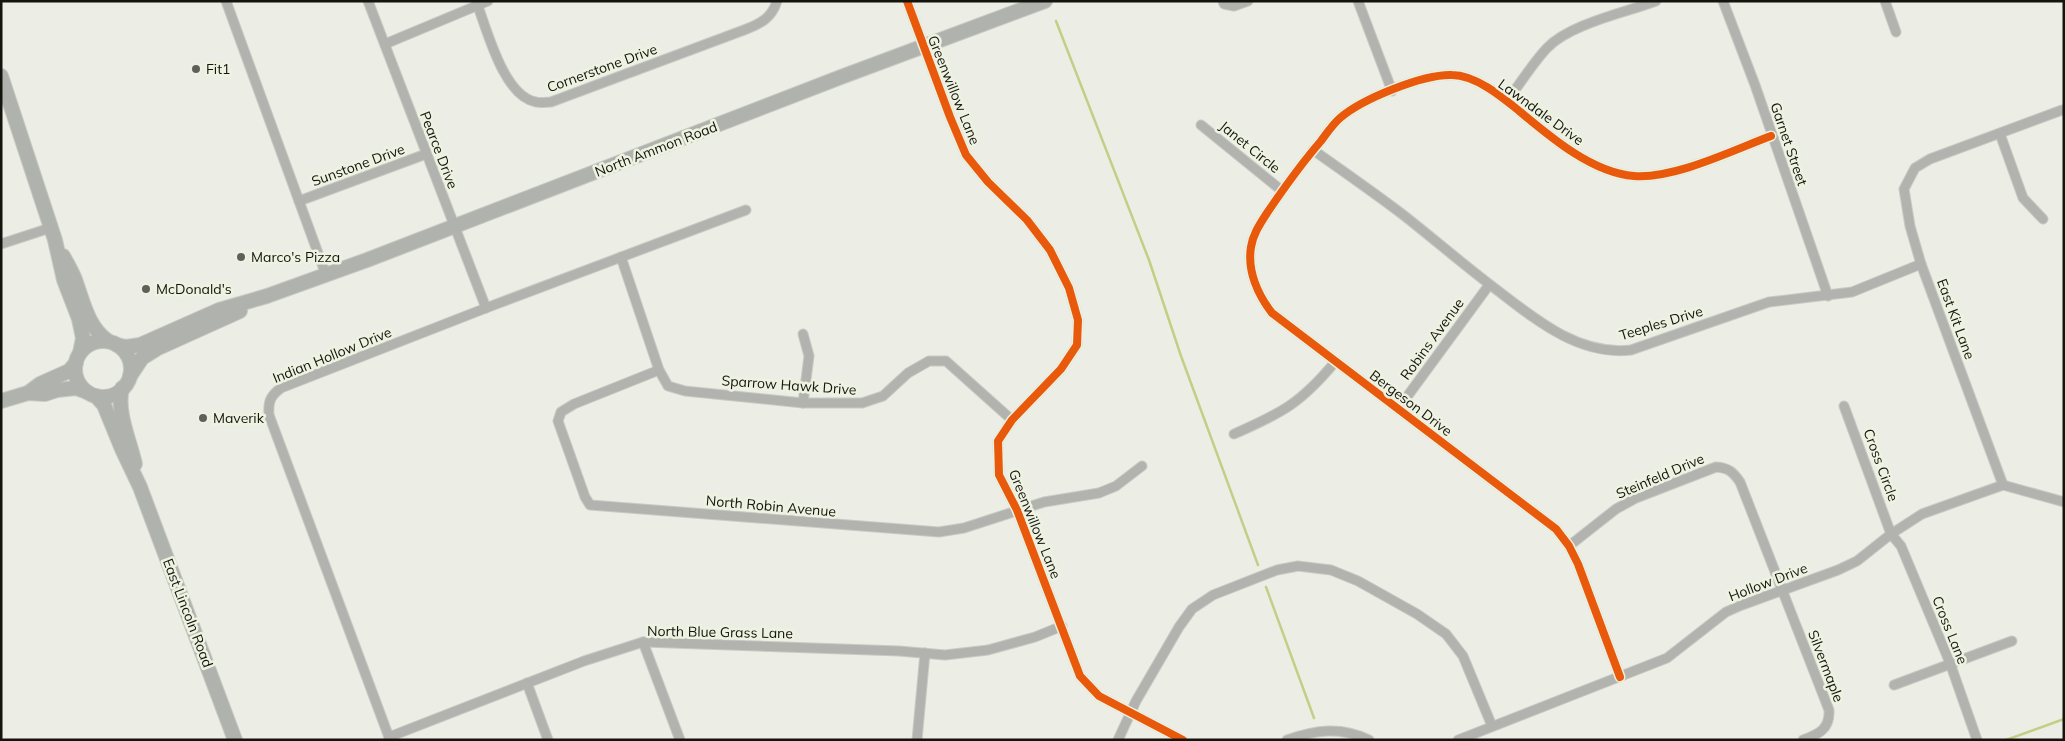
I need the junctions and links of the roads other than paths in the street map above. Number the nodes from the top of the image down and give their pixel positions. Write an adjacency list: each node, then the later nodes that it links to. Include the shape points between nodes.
1 (226, 1): 28 (street)
2 (368, 1): 15 (street, Pearce Drive)
3 (488, 1): 13 (street)
4 (777, 1): 13 (street, Cornerstone Drive, via 764,22 552,102 535,102 517,93 504,72)
5 (907, 1): 16 (street, Greenwillow Lane)
6 (1045, 1): 16 (main road, North Ammon Road)
7 (1223, 1): 8 (street, via 1234,6)
8 (1248, 1)
9 (1358, 1): 18 (street)
10 (1656, 1): 20 (street, via 1562,36 1547,48)
11 (1723, 1): 24 (street, Garnet Street)
12 (1885, 1): 14 (street)
13 (477, 3): 15 (street)
14 (1896, 32)
15 (384, 44): 26 (street, Pearce Drive)
16 (923, 47): 31 (main road, North Ammon Road); 53 (street, Greenwillow Lane, via 966,154 1050,250 1069,288 1078,320 1077,345 1061,369)
17 (1, 76): 19 (main road)
18 (1392, 91): 20 (street, Lawndale Drive, via 1436,76 1453,75 1467,78); 25 (street, Lawndale Drive, via 1362,103 1340,118)
19 (4, 96): 32 (main road)
20 (1507, 101): 24 (street, Lawndale Drive, via 1555,141 1586,160 1634,176 1677,171)
21 (2062, 110): 23 (street)
22 (1201, 125): 27 (street, Janet Circle)
23 (2000, 134): 30 (street, via 2023,198); 35 (street, East Kit Lane, via 1930,159 1915,168 1910,176 1904,189)
24 (1771, 136): 39 (street, Garnet Street)
25 (1313, 150): 27 (street, Bergeson Drive); 37 (street, Teeples Drive, via 1402,214)
26 (426, 154): 28 (street, Sunstone Drive); 31 (street, Pearce Drive)
27 (1282, 190): 44 (street, Bergeson Drive, via 1257,229 1251,246 1250,266 1260,294 1272,313)
28 (299, 201): 36 (street)
29 (746, 210): 34 (street, Indian Hollow Drive)
30 (2043, 219)
31 (454, 226): 36 (main road, North Ammon Road); 40 (street, Pearce Drive)
32 (52, 234): 33 (street); 42 (main road, via 74,275 93,326 100,336); 43 (main road, via 83,338)
33 (1, 244)
34 (621, 256): 40 (street, Indian Hollow Drive); 45 (street, Sparrow Hawk Drive)
35 (1921, 264): 39 (street, Teeples Drive, via 1852,292); 56 (street, East Kit Lane)
36 (326, 275): 38 (main road, North Ammon Road)
37 (1489, 284): 39 (street, Teeples Drive, via 1539,323 1594,348 1615,352 1631,350 1769,302); 52 (street, Robins Avenue)
38 (267, 296): 42 (main road, North Ammon Road, via 219,310 140,345 126,347); 46 (main road, North Ammon Road, via 158,348 142,358)
39 (1828, 296)
40 (486, 308): 73 (street, Indian Hollow Drive, via 281,388 272,394 268,403 269,415)
41 (803, 334): 50 (street, via 809,356)
42 (112, 343): 43 (main road, via 100,341 90,344); 46 (main road, via 128,358 130,366)
43 (78, 358): 47 (main road, via 63,374); 48 (main road, via 76,376 80,385)
44 (1335, 362): 52 (street, Bergeson Drive); 54 (street, via 1302,398 1282,412)
45 (659, 370): 50 (street, Sparrow Hawk Drive, via 668,386 685,391); 59 (street, North Robin Avenue, via 561,412 558,421 590,505 939,532 964,528)
46 (125, 384): 48 (main road, via 114,394); 57 (main road, East Lincoln Road, via 120,395 122,410)
47 (28, 392): 48 (main road, via 45,394 76,388); 49 (main road)
48 (91, 393): 57 (main road, East Lincoln Road, via 104,405)
49 (1, 402)
50 (803, 402): 53 (street, Sparrow Hawk Drive, via 862,403 884,396 908,373 929,360 946,361)
51 (1844, 406): 60 (street, Cross Circle)
52 (1398, 409): 61 (street, Bergeson Drive, via 1556,529)
53 (1012, 420): 59 (street, Greenwillow Lane, via 998,441 999,475)
54 (1234, 434)
55 (1142, 466): 59 (street, North Robin Avenue, via 1116,486 1099,493)
56 (2003, 485): 58 (street); 60 (street, Hollow Drive, via 1922,514)
57 (140, 487): 74 (main road, East Lincoln Road)
58 (2064, 502)
59 (1018, 510): 63 (street, Greenwillow Lane)
60 (1891, 534): 62 (street, Hollow Drive, via 1857,561); 67 (street, Cross Lane, via 1901,546)
61 (1569, 546): 62 (street, Steinfeld Drive, via 1616,508 1716,467 1726,467 1740,482); 68 (street, Bergeson Drive)
62 (1781, 591): 68 (street, Hollow Drive, via 1726,612 1667,658); 83 (street, Silvermaple, via 1829,710 1829,720 1819,734)
63 (1062, 626): 66 (street, North Blue Grass Lane, via 988,650 945,655); 71 (street, Greenwillow Lane, via 1080,676 1099,696)
64 (2012, 641): 67 (street)
65 (643, 642): 66 (street, North Blue Grass Lane); 69 (street, North Blue Grass Lane); 76 (street)
66 (925, 653): 77 (street)
67 (1950, 663): 70 (street); 84 (street, Cross Lane)
68 (1620, 677): 72 (street, Hollow Drive)
69 (527, 684): 73 (street, North Blue Grass Lane); 75 (street)
70 (1894, 684)
71 (1130, 712): 72 (street, via 1192,609 1213,595 1277,570 1298,566 1331,570 1358,581 1446,634 1463,656); 78 (street); 79 (street, Greenwillow Lane)
72 (1492, 726): 82 (street, Hollow Drive)
73 (390, 738)
74 (235, 740)
75 (548, 740)
76 (680, 740)
77 (917, 740)
78 (1118, 740)
79 (1183, 740)
80 (1287, 740): 81 (street, via 1319,730 1333,730 1352,732)
81 (1369, 740)
82 (1458, 740)
83 (1803, 740)
84 (1977, 740)

